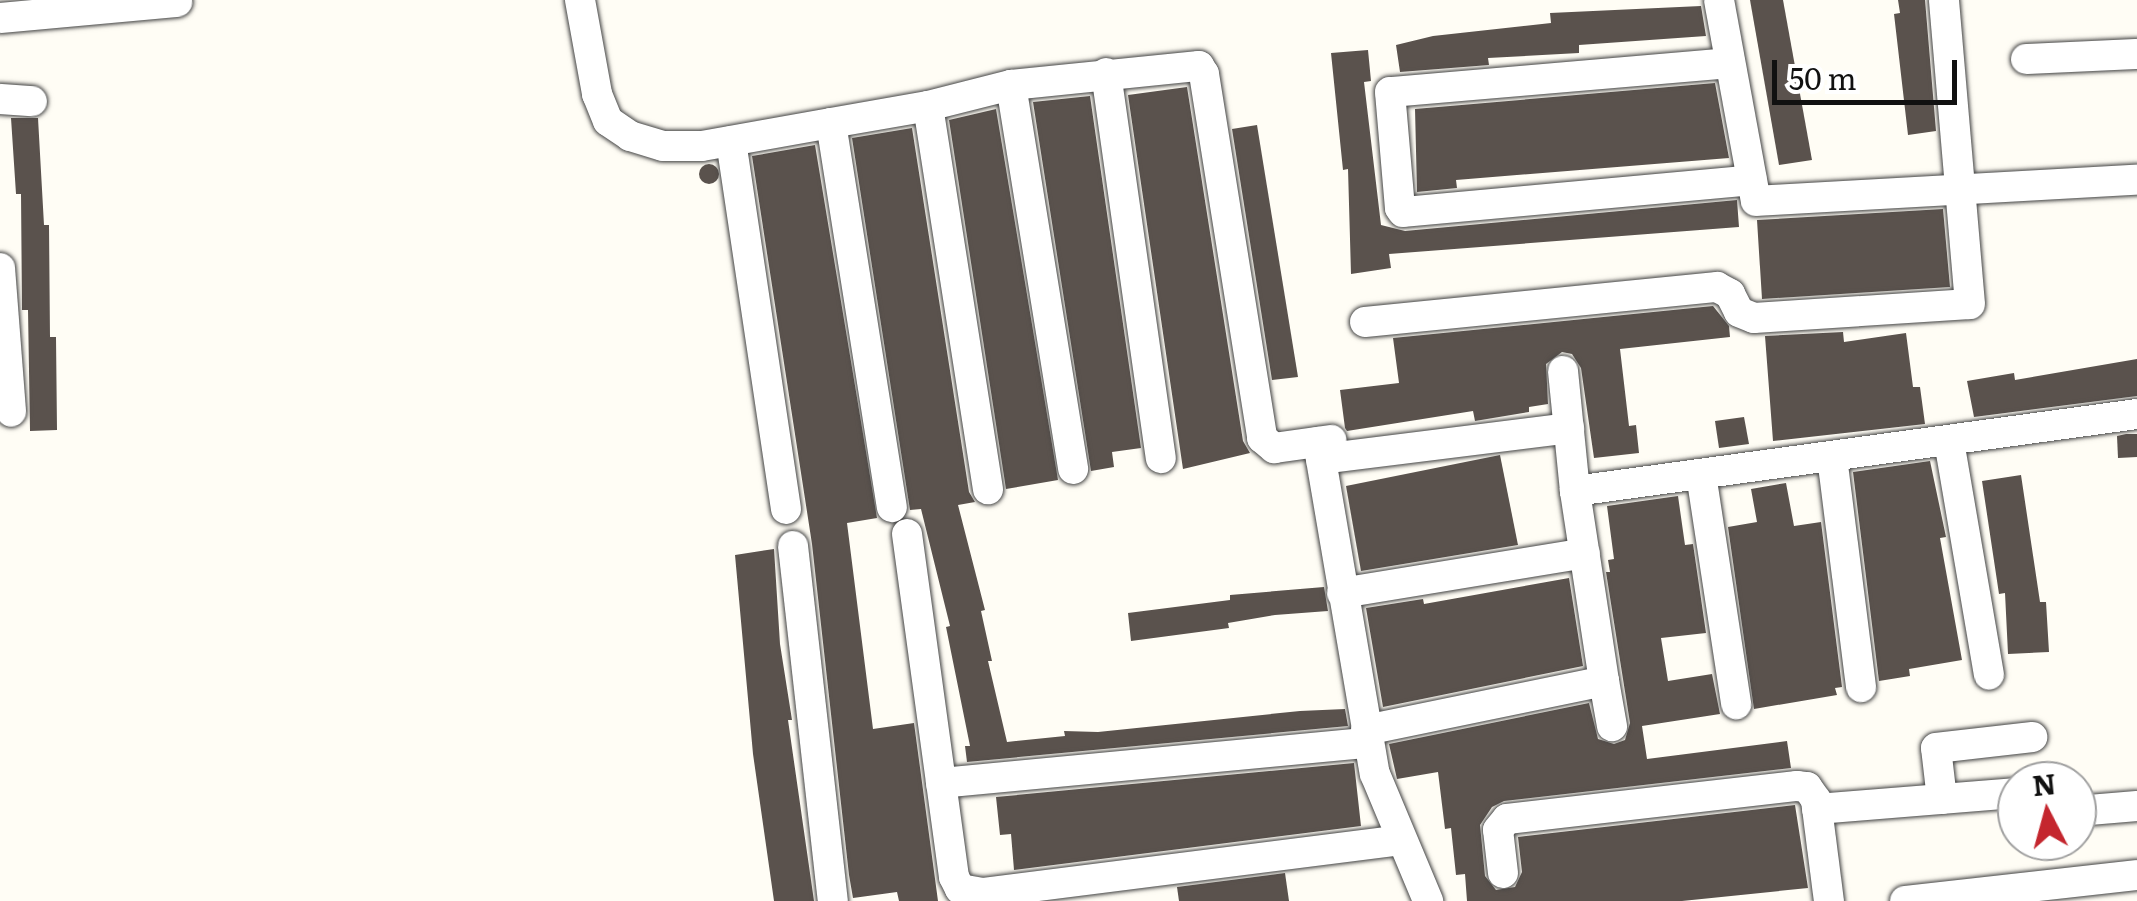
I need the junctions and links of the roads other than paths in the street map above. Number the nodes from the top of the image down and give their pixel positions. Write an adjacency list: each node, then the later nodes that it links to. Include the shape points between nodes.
1 (580, 0): 15 (street, via 608,121 663,146)
2 (1719, 0): 8 (street)
3 (1944, 0): 18 (street)
4 (177, 2): 5 (street)
5 (0, 18)
6 (2137, 54): 7 (street)
7 (2026, 59)
8 (1730, 64): 16 (street); 16 (street, via 1390,92 1400,208)
9 (1106, 73): 10 (street); 26 (street, via 1199,66 1204,74 1262,438 1274,448); 28 (street)
10 (1011, 85): 13 (street); 29 (street)
11 (0, 100): 12 (street)
12 (32, 101)
13 (928, 106): 14 (street); 31 (street)
14 (831, 124): 15 (street); 33 (street)
15 (731, 141): 34 (street)
16 (1752, 180): 18 (street, via 1758,202)
17 (2137, 180): 18 (street)
18 (1960, 189): 20 (street, via 1972,299 1964,307 1754,318 1739,312 1730,294 1717,287)
19 (0, 268): 22 (street)
20 (1365, 322)
21 (1563, 371): 24 (street)
22 (11, 412)
23 (2137, 414): 25 (street)
24 (1569, 428): 26 (street); 32 (street)
25 (1950, 441): 27 (street); 39 (street)
26 (1323, 447): 38 (street)
27 (1832, 457): 30 (street); 41 (street)
28 (1160, 458)
29 (1073, 468)
30 (1701, 474): 32 (street); 42 (street)
31 (988, 489)
32 (1575, 491): 37 (street)
33 (892, 506)
34 (786, 509)
35 (907, 534): 46 (street)
36 (793, 546): 55 (street)
37 (1584, 553): 38 (street); 40 (street)
38 (1342, 593): 44 (street)
39 (1989, 675)
40 (1604, 680): 43 (street); 44 (street)
41 (1861, 687)
42 (1736, 704)
43 (1612, 726)
44 (1367, 736): 46 (street); 52 (street)
45 (2032, 737): 48 (street, via 1936,748)
46 (941, 783): 52 (street, via 954,877 968,893)
47 (1997, 794): 48 (street)
48 (1942, 798): 50 (street)
49 (2137, 806): 51 (street)
50 (1816, 809): 53 (street, via 1814,794 1797,786 1506,819 1498,830); 57 (street)
51 (2097, 810)
52 (1400, 840): 56 (street)
53 (1503, 872)
54 (2137, 875): 58 (street)
55 (832, 901)
56 (1428, 901)
57 (1829, 901)
58 (1905, 901)

